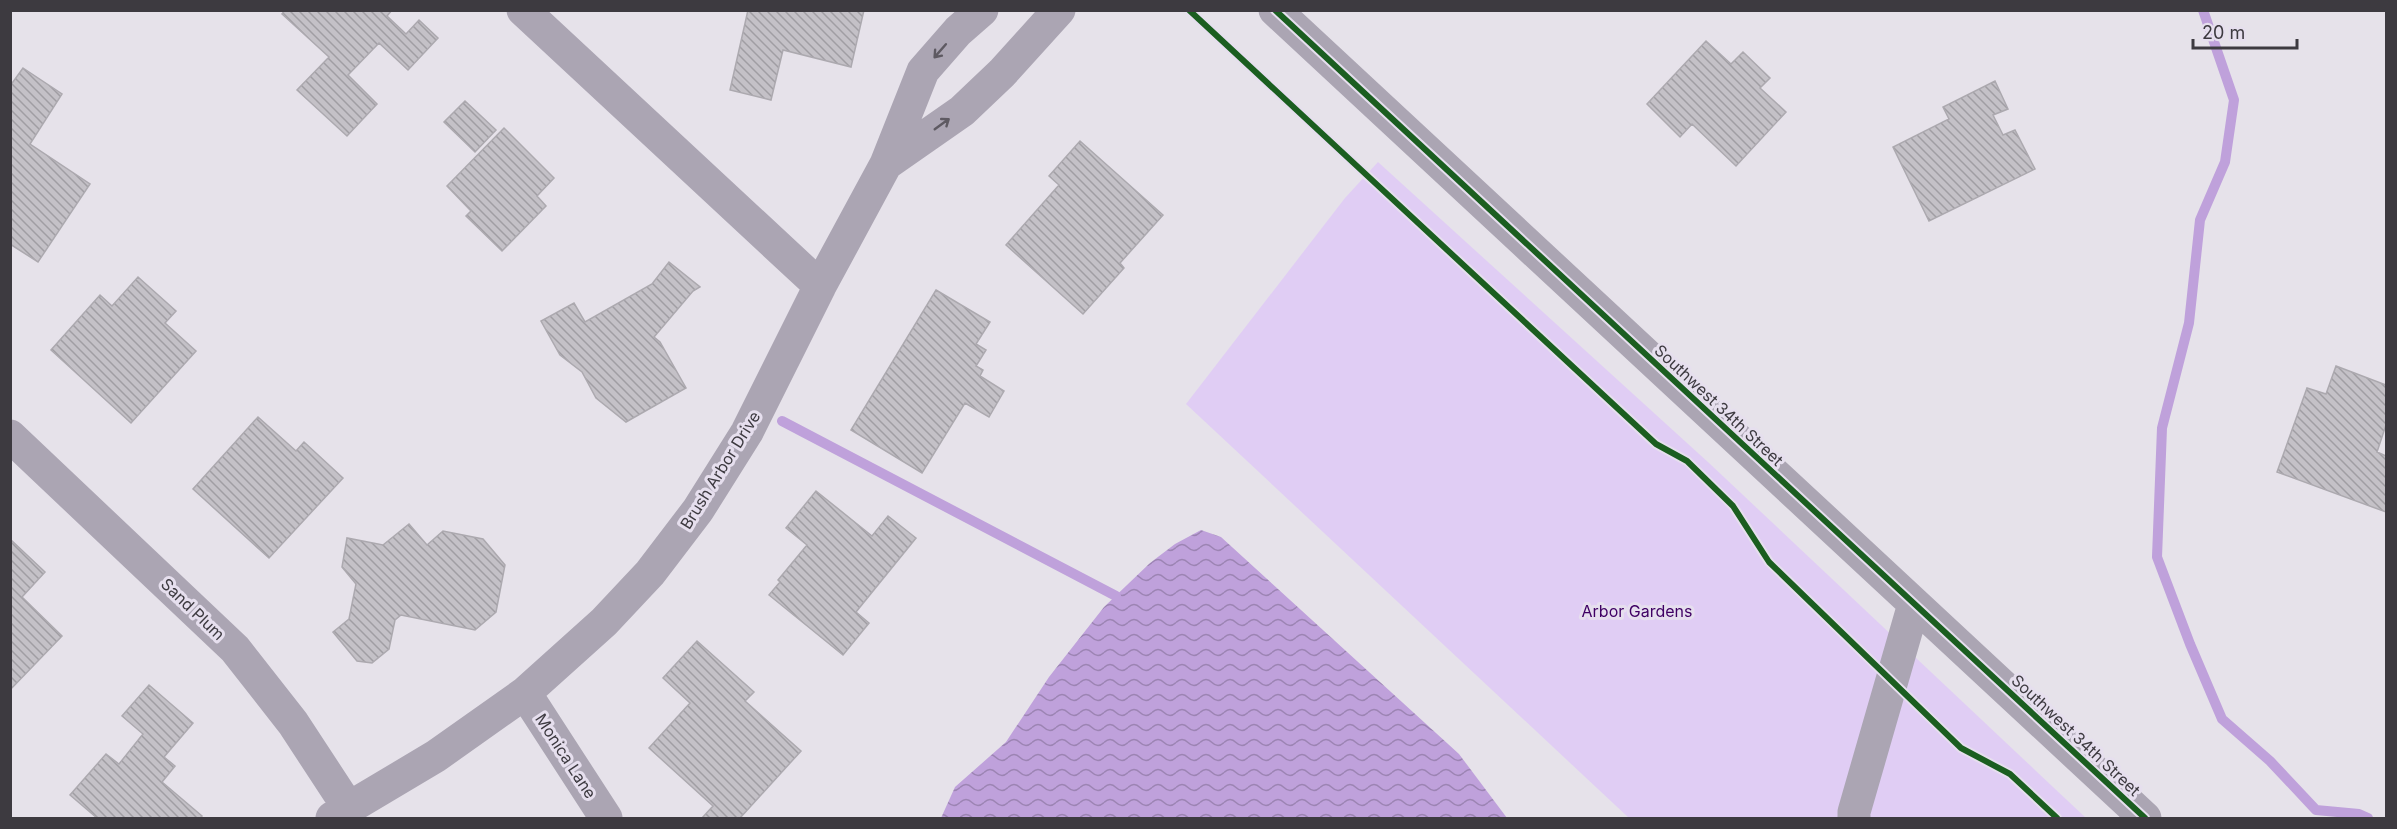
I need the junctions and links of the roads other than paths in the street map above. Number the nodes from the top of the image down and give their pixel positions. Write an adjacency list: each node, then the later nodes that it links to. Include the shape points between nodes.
1 (523, 10): 6 (street)
2 (982, 10): 5 (street, Brush Arbor Drive, one-way to 5, via 923,71)
3 (1275, 10): 8 (street, Southwest 34th Street)
4 (1052, 13): 5 (street, Brush Arbor Drive, one-way to 4, via 962,111 1002,73)
5 (886, 164): 6 (street, Brush Arbor Drive)
6 (820, 286): 9 (street, Brush Arbor Drive, via 747,432 698,510 650,573)
7 (10, 436): 10 (street, Sand Plum, via 235,649 292,723)
8 (1914, 604): 12 (street); 13 (street, Southwest 34th Street)
9 (525, 693): 10 (street, Brush Arbor Drive, via 436,756); 11 (street, Monica Lane)
10 (340, 813)
11 (606, 819)
12 (1854, 819)
13 (2145, 819)

